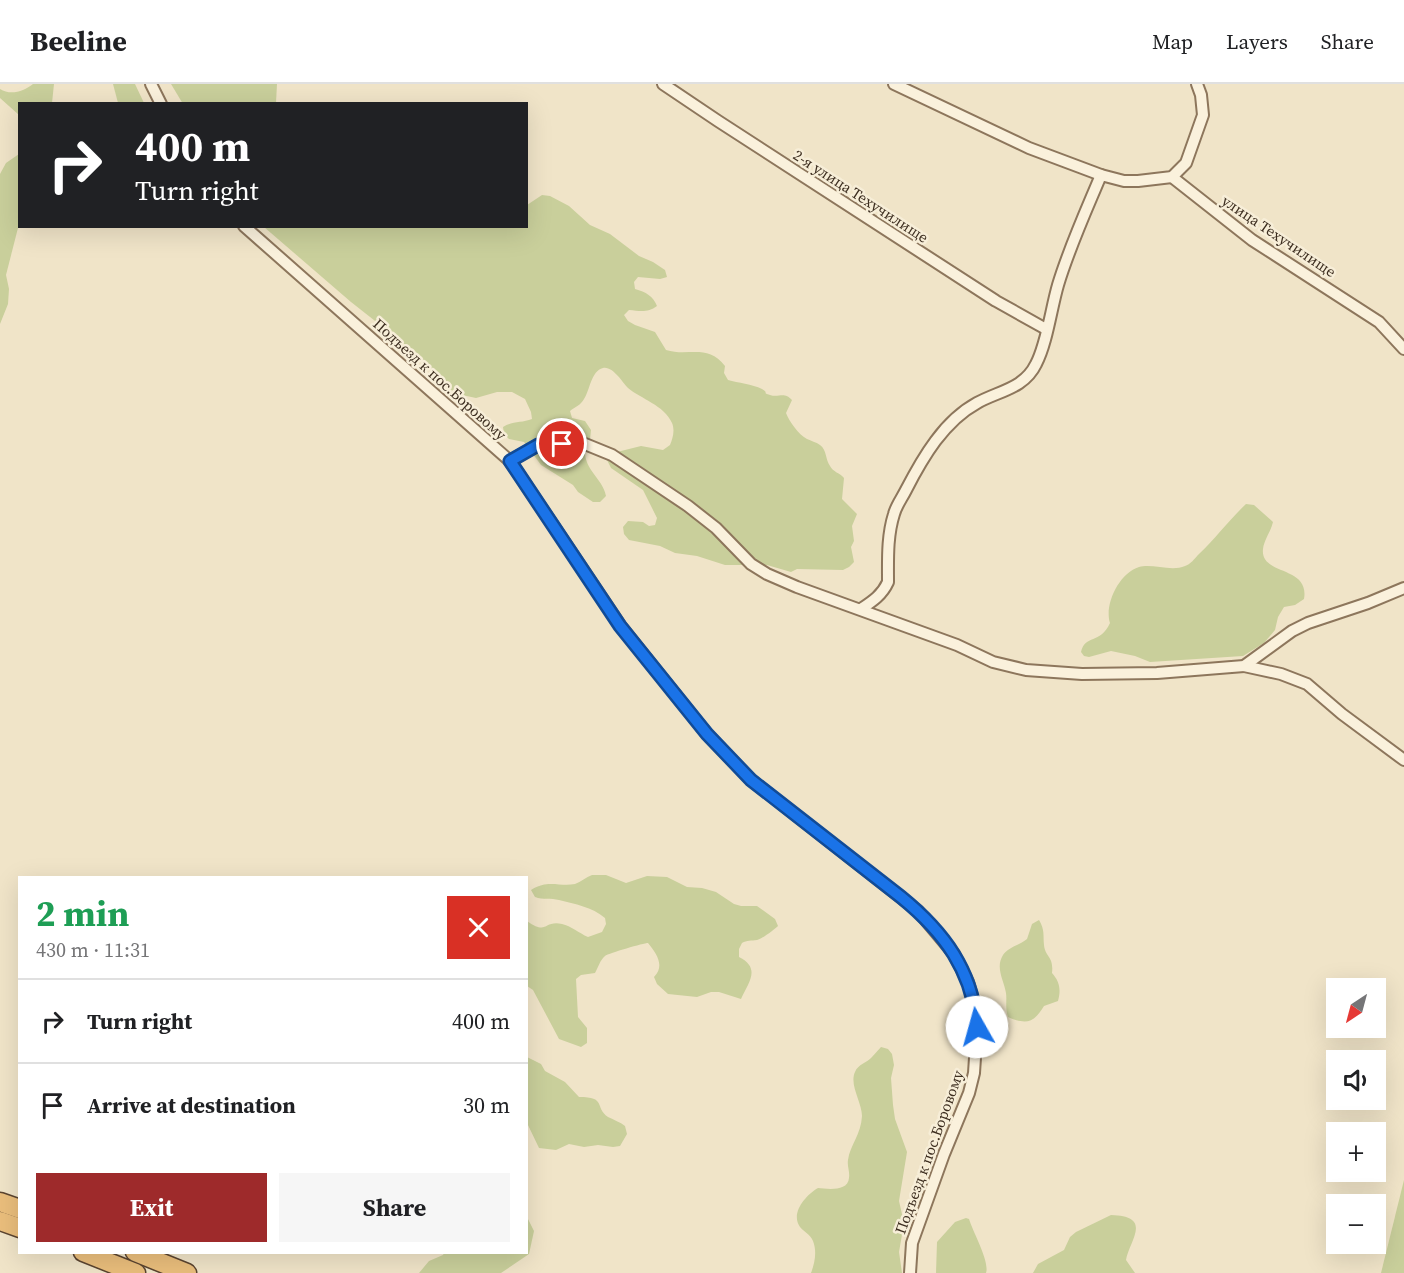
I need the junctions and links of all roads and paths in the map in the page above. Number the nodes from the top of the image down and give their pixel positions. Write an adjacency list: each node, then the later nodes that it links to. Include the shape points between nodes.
1 (151, 84): 5 (street)
2 (663, 84): 9 (street, 2-я улица Техучилище, via 996,301)
3 (894, 84): 6 (street, via 1029,148)
4 (1197, 84): 7 (street, via 1203,104 1199,130 1186,164)
5 (160, 102)
6 (1101, 175): 7 (street, via 1131,181); 9 (street, via 1058,283)
7 (1172, 177): 10 (street, улица Техучилище, via 1242,233 1380,322)
8 (246, 228): 11 (street, Подъезд к пос.Боровому)
9 (1046, 329): 13 (street, via 1041,354 1030,374 1005,392 968,409 940,435 894,513 889,534 888,582 880,596)
10 (1404, 349)
11 (510, 461): 13 (street, via 538,445 585,444 612,455 688,506 768,574); 24 (street, Подъезд к пос.Боровому, via 620,626 707,734 751,780 918,911 963,969 975,1006 974,1072 912,1243)
12 (1404, 588): 14 (street, via 1308,623)
13 (861, 609): 14 (street, via 993,662 1026,670 1156,673)
14 (1244, 666): 15 (street, via 1307,684)
15 (1404, 760)
16 (0, 1202): 17 (highway)
17 (18, 1208)
18 (0, 1221): 19 (highway)
19 (18, 1227)
20 (88, 1254): 22 (highway)
21 (140, 1254): 23 (highway)
22 (136, 1273)
23 (187, 1273)
24 (910, 1273)

